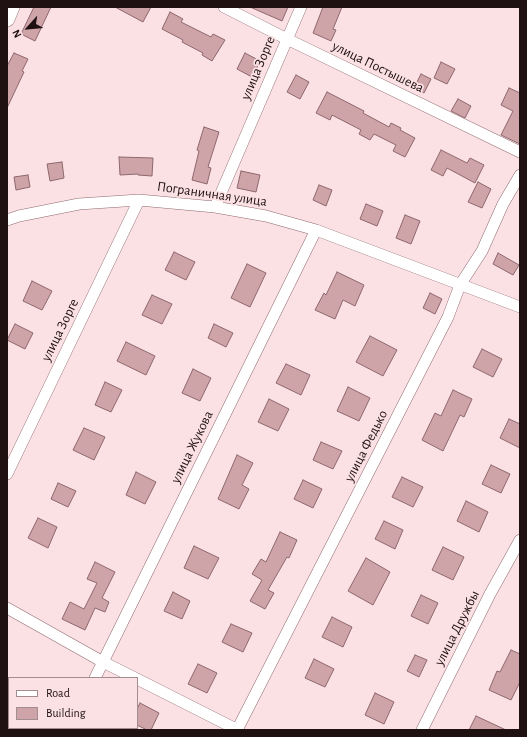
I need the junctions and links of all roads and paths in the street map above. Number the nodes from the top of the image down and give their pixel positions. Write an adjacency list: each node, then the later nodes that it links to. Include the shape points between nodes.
1 (12, 7): 4 (street)
2 (224, 7): 5 (street, улица Постышева)
3 (301, 7): 5 (street, улица Зорге)
4 (7, 19)
5 (287, 39): 6 (street, улица Постышева); 9 (street, улица Зорге)
6 (520, 152)
7 (520, 176): 12 (street, улица Федько, via 503,204 482,251)
8 (140, 200): 9 (street, Пограничная улица); 10 (street, Пограничная улица, via 80,204); 14 (street, улица Зорге)
9 (215, 207): 11 (street, Пограничная улица, via 266,216)
10 (7, 220)
11 (316, 230): 12 (street, Пограничная улица); 17 (street, улица Жукова)
12 (460, 285): 13 (street, Пограничная улица); 21 (street, улица Федько, via 448,317)
13 (520, 307)
14 (7, 474)
15 (520, 540): 22 (street, улица Дружбы)
16 (7, 608): 17 (street)
17 (103, 662): 18 (street, улица Жукова); 19 (street)
18 (96, 677)
19 (132, 677)
20 (138, 680): 21 (street)
21 (237, 730)
22 (422, 730)

